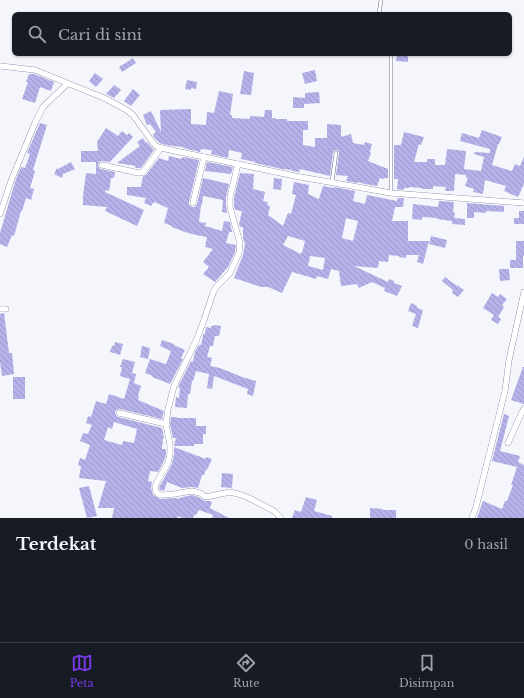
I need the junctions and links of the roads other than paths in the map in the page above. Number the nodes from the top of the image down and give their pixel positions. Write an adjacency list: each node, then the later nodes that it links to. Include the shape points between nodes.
1 (381, 0): 2 (lane)
2 (380, 12)
3 (391, 56): 12 (lane)
4 (0, 66): 5 (street, via 35,70)
5 (67, 84): 6 (street, via 104,98 133,115 156,146); 15 (street, via 43,107 11,181)
6 (161, 148): 8 (street); 10 (street, via 143,172)
7 (336, 153): 11 (lane)
8 (204, 157): 9 (street); 14 (street)
9 (238, 164): 11 (street); 19 (street, via 230,206 240,243 239,253 230,273 213,293 204,320 174,386)
10 (102, 165)
11 (332, 182): 12 (street)
12 (391, 193): 13 (street)
13 (524, 203)
14 (193, 204)
15 (0, 214)
16 (524, 292): 22 (street, via 505,391)
17 (524, 409): 20 (street)
18 (119, 414): 19 (street)
19 (166, 424): 21 (street, via 170,454 155,487 156,492 165,495 192,491 209,497 230,492 247,496 274,511)
20 (508, 443)
21 (281, 518)
22 (472, 518)

